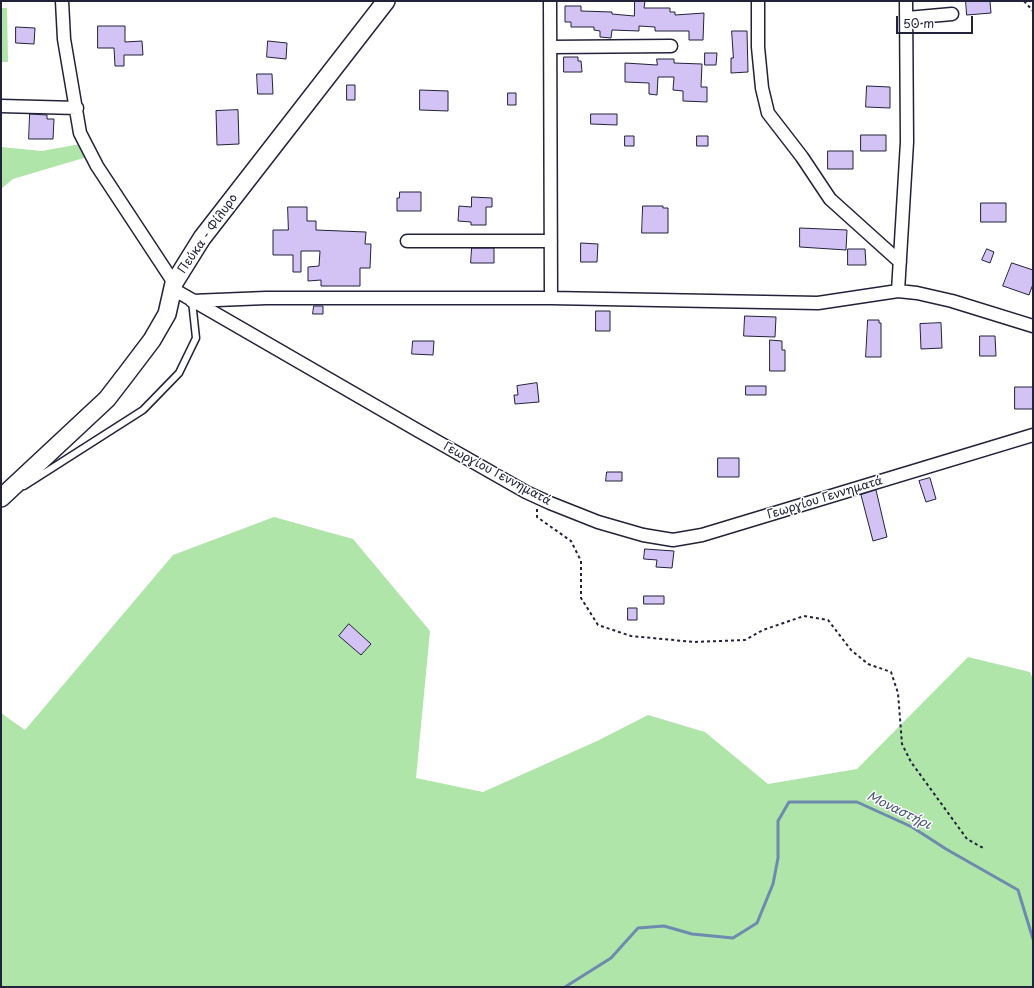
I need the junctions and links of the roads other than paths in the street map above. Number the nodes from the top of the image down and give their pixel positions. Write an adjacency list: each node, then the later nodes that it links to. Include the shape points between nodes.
1 (62, 1): 11 (street, via 64,39)
2 (386, 1): 15 (main road, Πεύκα - Φίλυρο, via 214,223 188,260)
3 (550, 1): 9 (street)
4 (758, 1): 14 (street, via 758,47 762,88 768,113 830,199)
5 (906, 1): 7 (street)
6 (952, 14): 7 (street)
7 (907, 18): 14 (street, via 907,142)
8 (671, 46): 9 (street)
9 (552, 47): 13 (street)
10 (1, 106): 11 (street)
11 (77, 108): 15 (street, via 80,133 97,166)
12 (407, 241): 13 (street)
13 (551, 241): 17 (street)
14 (900, 262): 16 (street)
15 (174, 286): 18 (street, Γεωργίου Γεννηματά); 21 (main road, Πεύκα - Φίλυρο, via 167,314 152,340 107,399)
16 (898, 291): 17 (street, via 818,303); 19 (street, via 945,300)
17 (551, 298): 18 (street, via 266,298)
18 (192, 301): 20 (street, Γεωργίου Γεννηματά, via 536,496 574,513 623,530 657,538 680,539 744,523); 21 (lane, via 196,338 179,373 143,410)
19 (1033, 326)
20 (1033, 435)
21 (1, 499)

